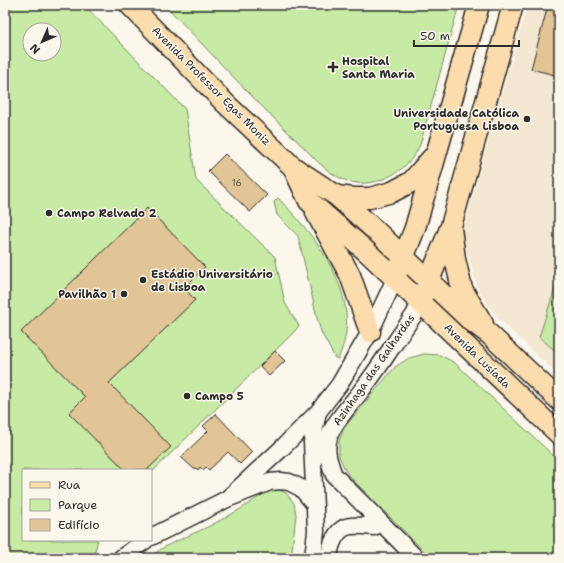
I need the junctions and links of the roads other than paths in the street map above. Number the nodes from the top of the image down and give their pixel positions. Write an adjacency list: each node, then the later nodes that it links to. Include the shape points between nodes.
1 (130, 5): 5 (main road, Avenida Professor Egas Moniz, via 225,103)
2 (479, 5): 4 (main road)
3 (514, 5): 8 (main road)
4 (436, 153): 6 (main road, via 411,182 392,192 370,198); 9 (main road, via 416,228)
5 (293, 167): 6 (main road, Avenida Professor Egas Moniz); 7 (main road, Avenida Professor Egas Moniz)
6 (337, 196): 9 (main road, Avenida Professor Egas Moniz)
7 (309, 201): 10 (main road, Avenida Professor Egas Moniz); 13 (main road, via 350,275)
8 (451, 226): 11 (main road); 14 (main road, via 454,259 462,289)
9 (404, 258): 10 (main road); 11 (main road, Avenida Lusíada)
10 (395, 278): 12 (main road, Avenida Lusíada); 13 (street, Azinhaga das Galhardas)
11 (428, 281): 12 (main road); 14 (main road, Avenida Lusíada, via 469,320)
12 (420, 302): 17 (main road, Avenida Lusíada); 18 (street, Azinhaga das Galhardas, via 414,315 329,435 327,450)
13 (370, 332): 16 (street, Azinhaga das Galhardas, via 340,385)
14 (489, 334): 15 (main road, Avenida Lusíada)
15 (559, 400)
16 (318, 412): 18 (street, Azinhaga das Galhardas, via 312,442); 19 (street, Azinhaga das Galhardas)
17 (559, 434)
18 (321, 462): 20 (street); 21 (street, via 326,480); 30 (street)
19 (227, 499): 20 (street, Azinhaga das Galhardas, via 270,482 281,481 301,488); 22 (street, Azinhaga das Galhardas)
20 (315, 504): 27 (street)
21 (374, 527): 28 (street, via 349,526 342,529 333,539); 29 (street)
22 (152, 536)
23 (144, 541): 25 (street, Azinhaga das Galhardas)
24 (144, 541): 26 (street, Azinhaga das Galhardas)
25 (121, 558)
26 (129, 558)
27 (314, 558)
28 (329, 558)
29 (405, 558)
30 (416, 558)

